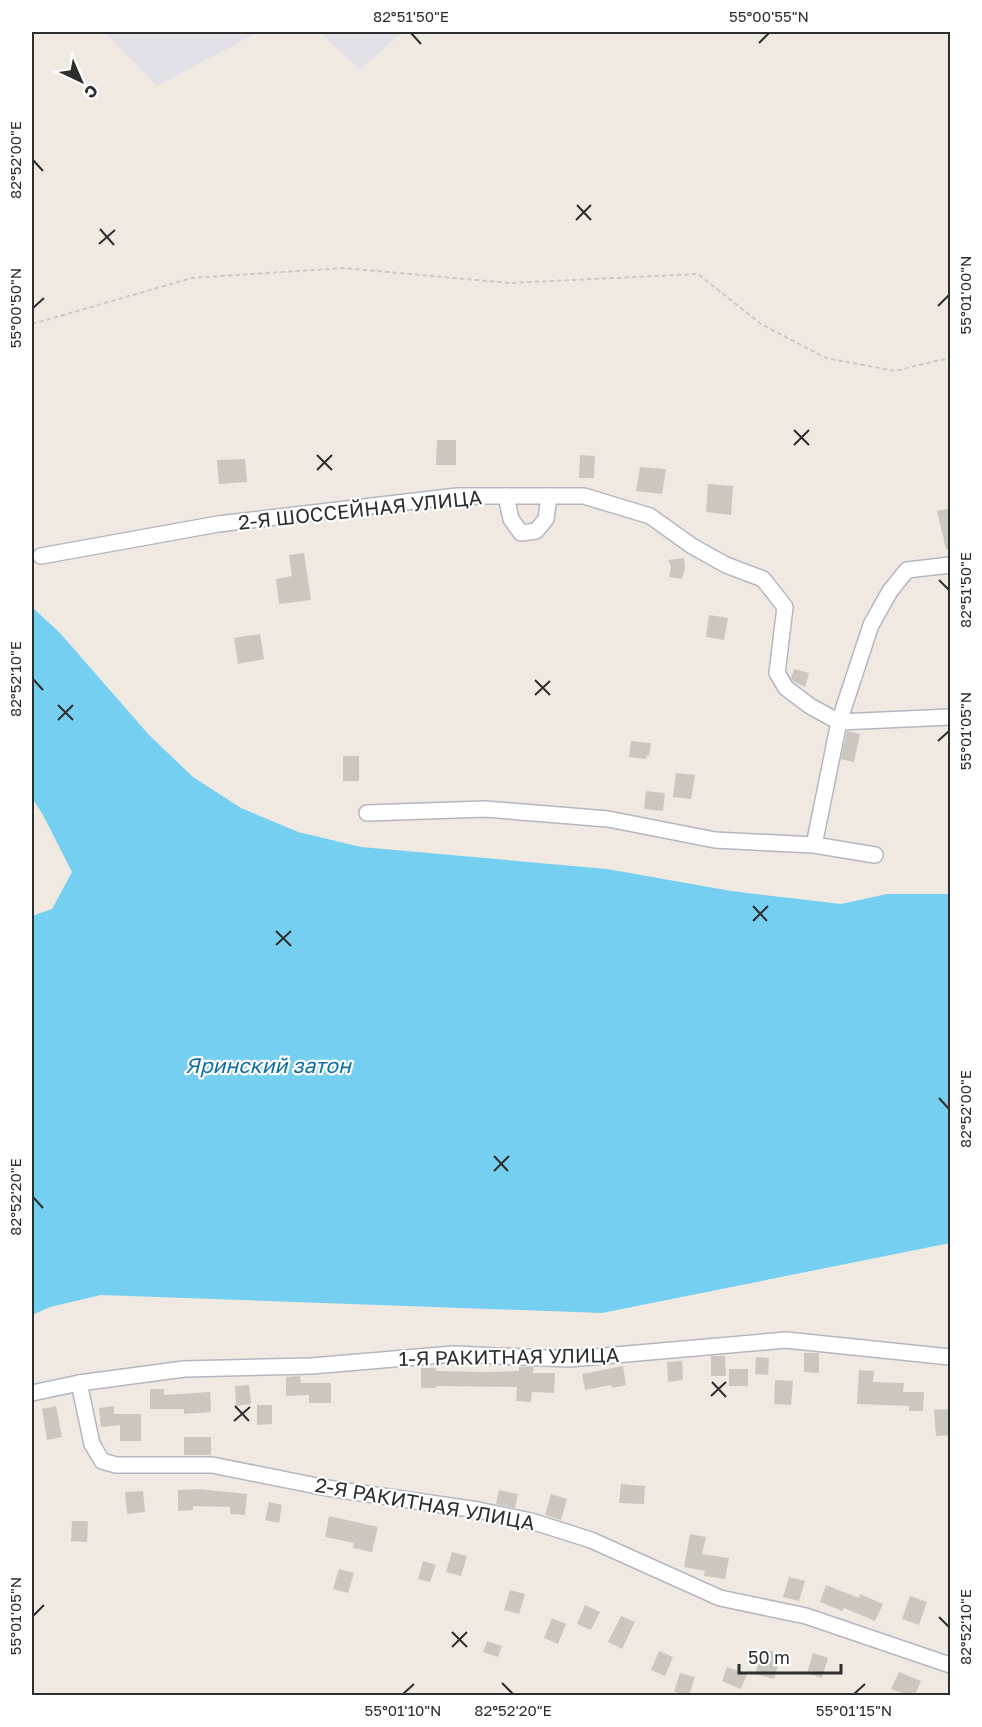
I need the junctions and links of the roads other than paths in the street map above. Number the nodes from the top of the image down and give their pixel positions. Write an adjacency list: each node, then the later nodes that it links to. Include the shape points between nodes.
1 (506, 496): 2 (street, 2-Я ШОССЕЙНАЯ УЛИЦА); 2 (street, via 511,519 521,533 537,531 546,519); 3 (street, 2-Я ШОССЕЙНАЯ УЛИЦА, via 457,496 218,524)
2 (549, 496): 6 (street, 2-Я ШОССЕЙНАЯ УЛИЦА, via 584,496 650,516 726,565 763,579 785,607 777,673 786,688)
3 (41, 555)
4 (951, 565): 6 (street, via 907,570 890,591 871,625)
5 (951, 717): 6 (street)
6 (839, 722): 8 (street)
7 (367, 813): 8 (street, via 485,809 608,819 715,840)
8 (814, 845): 9 (street)
9 (875, 855)
10 (951, 1357): 11 (street, 1-Я РАКИТНАЯ УЛИЦА, via 786,1340 569,1359 453,1354 311,1366 184,1369)
11 (79, 1383): 12 (street, 1-Я РАКИТНАЯ УЛИЦА); 13 (street, 2-Я РАКИТНАЯ УЛИЦА, via 92,1444 102,1461 116,1465 212,1465 531,1521 591,1540 720,1598 806,1616)
12 (32, 1393)
13 (951, 1665)

